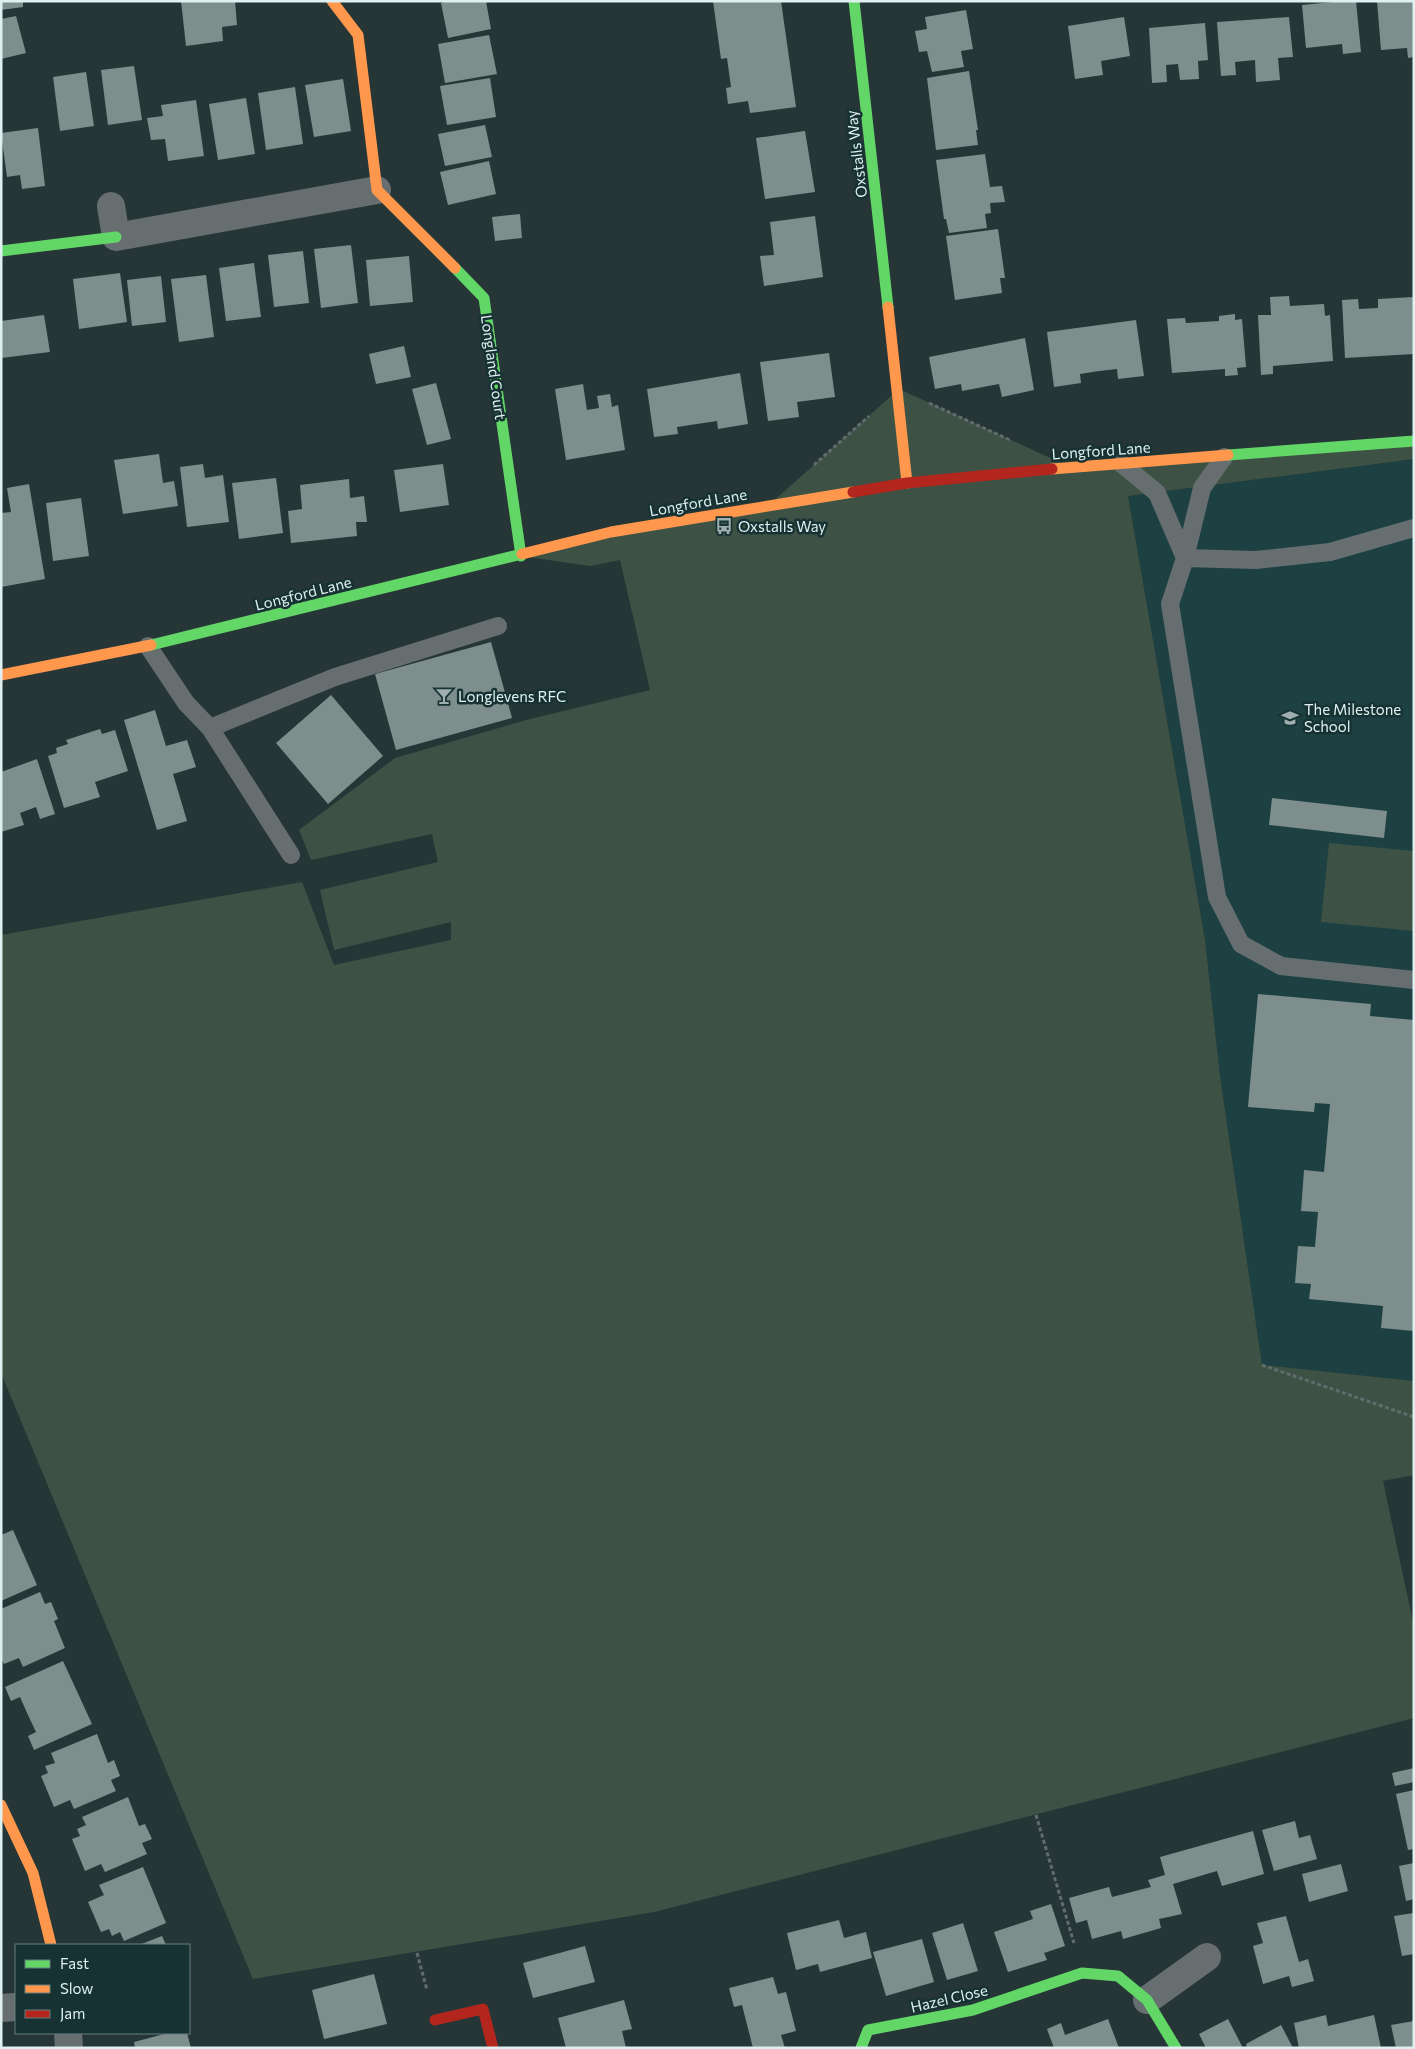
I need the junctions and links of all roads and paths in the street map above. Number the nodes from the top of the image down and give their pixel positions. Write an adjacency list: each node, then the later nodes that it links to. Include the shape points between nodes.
1 (332, 1): 3 (street, via 358,35)
2 (854, 1): 10 (street, Oxstalls Way)
3 (377, 190): 5 (street); 12 (street, Longland Court, via 484,298)
4 (111, 206): 5 (street)
5 (116, 237): 6 (street)
6 (1, 251)
7 (1414, 441): 8 (street, Longford Lane)
8 (1224, 457): 9 (street, Longford Lane); 13 (lane, via 1202,488)
9 (1122, 464): 10 (street, Longford Lane); 13 (lane, via 1157,493)
10 (908, 483): 12 (street, Longford Lane, via 611,532)
11 (1414, 528): 13 (lane, via 1330,552 1256,560)
12 (521, 556): 15 (street, Longford Lane)
13 (1185, 558): 19 (lane, via 1170,604 1217,897 1240,944 1281,966)
14 (498, 626): 17 (lane, via 335,678)
15 (148, 646): 16 (street, Longford Lane); 17 (lane, via 186,703)
16 (1, 675)
17 (210, 728): 18 (lane)
18 (291, 855)
19 (1414, 980)
20 (1262, 1365): 21 (path)
21 (1414, 1417)
22 (1, 1805): 24 (street, via 34,1873)
23 (1036, 1814): 27 (path)
24 (51, 1944)
25 (417, 1953): 31 (path)
26 (1207, 1957): 28 (street)
27 (1082, 1973): 28 (street, via 1118,1976); 35 (street, Hazel Close, via 973,2010 868,2030)
28 (1147, 2000): 36 (street)
29 (15, 2006): 30 (street)
30 (1, 2008)
31 (435, 2020): 34 (street, via 483,2009)
32 (68, 2034): 33 (street)
33 (69, 2048)
34 (492, 2048)
35 (861, 2048)
36 (1176, 2048)

